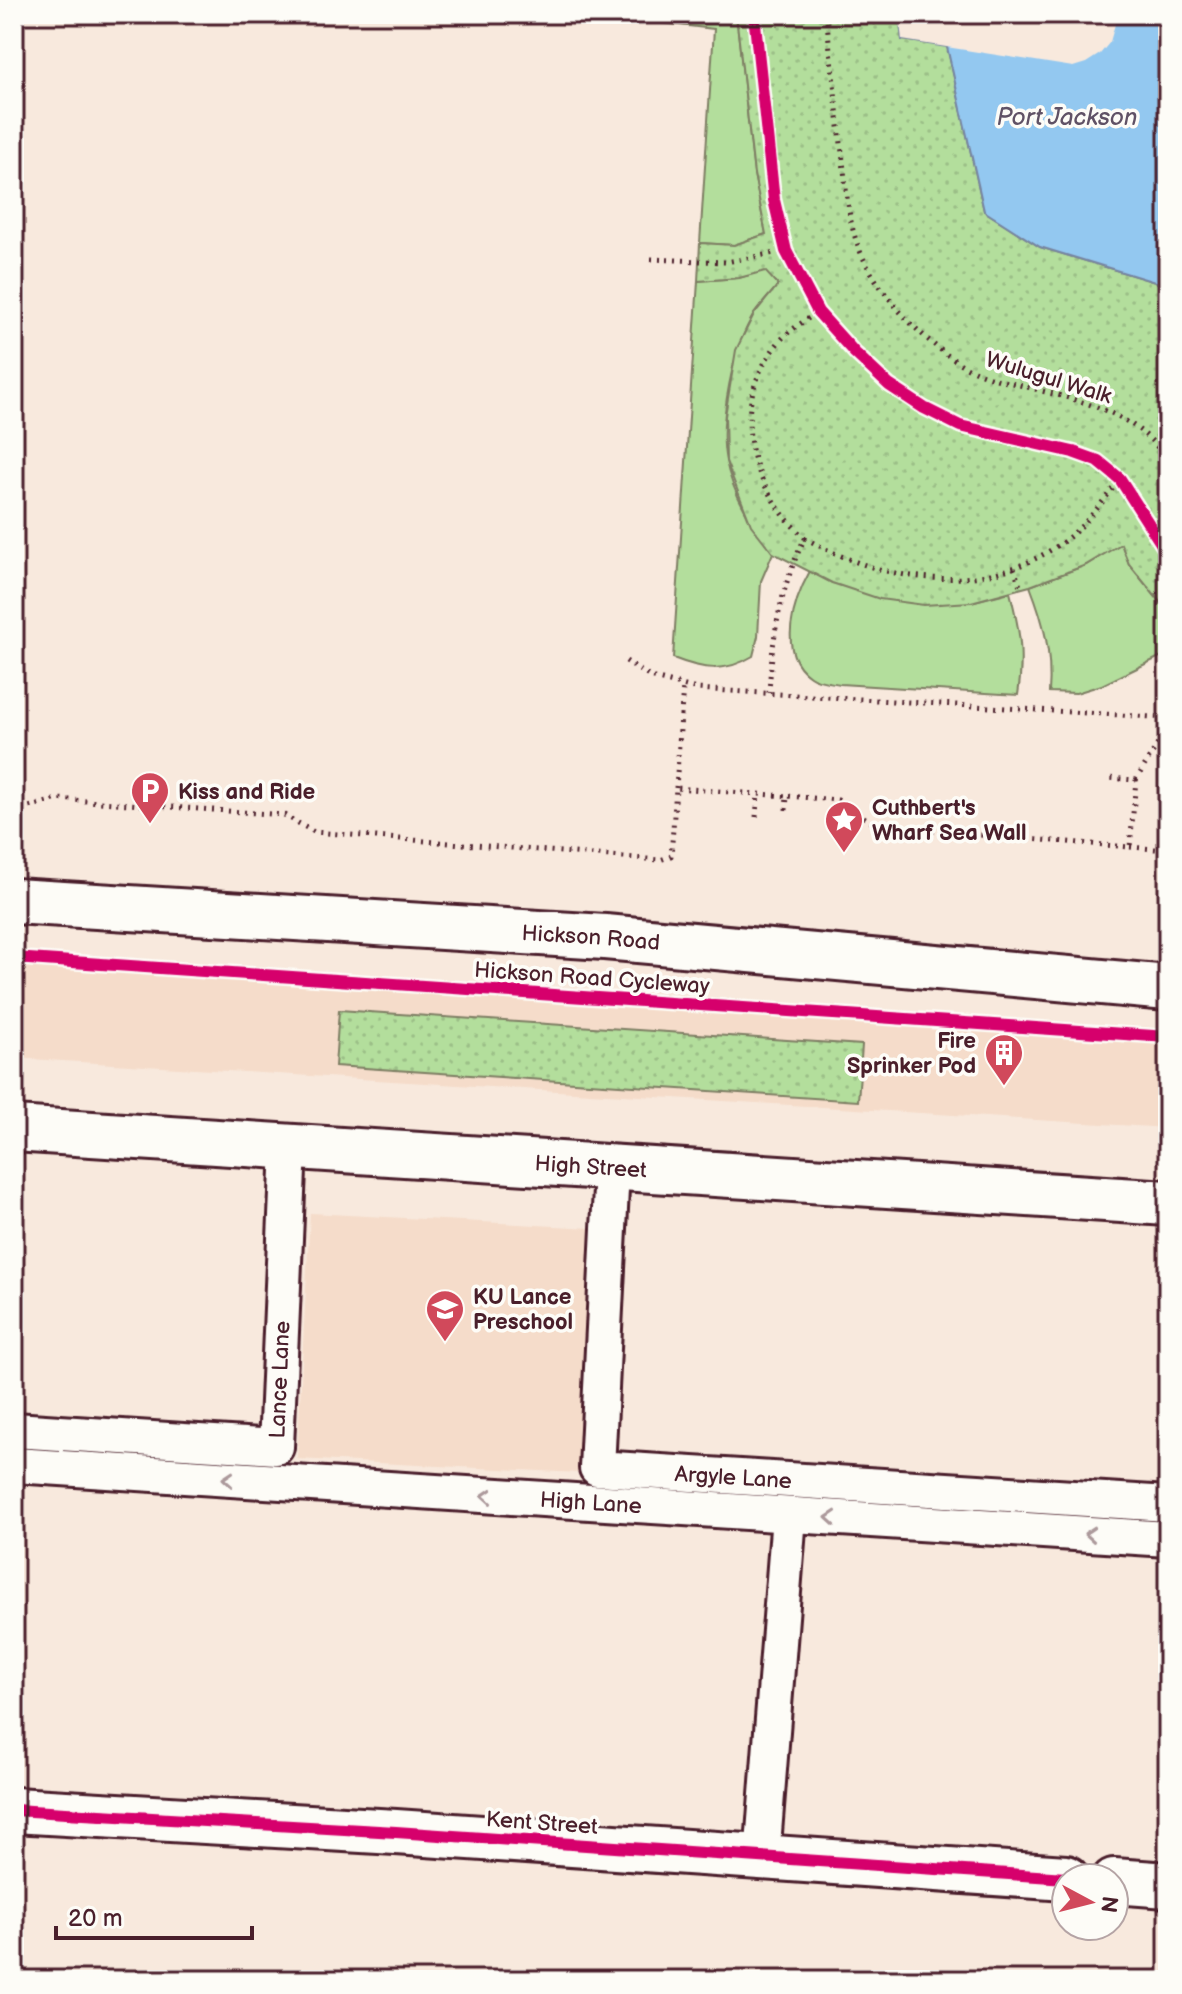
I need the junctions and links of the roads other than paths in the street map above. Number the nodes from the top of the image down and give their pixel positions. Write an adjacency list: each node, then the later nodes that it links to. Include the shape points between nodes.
1 (14, 901): 2 (street, Hickson Road, via 605,937)
2 (1168, 988)
3 (14, 1129): 4 (street, High Street)
4 (289, 1147): 5 (street, High Street); 7 (lane, Lance Lane, via 276,1447)
5 (612, 1169): 6 (street, High Street); 9 (lane, Argyle Lane, via 597,1468)
6 (1168, 1203)
7 (14, 1430)
8 (14, 1465): 10 (lane, High Lane, one-way to 8)
9 (1168, 1504)
10 (789, 1516): 11 (lane, High Lane, one-way to 10); 13 (lane)
11 (1168, 1539)
12 (14, 1810): 13 (street, Kent Street)
13 (762, 1858): 14 (street, Kent Street)
14 (1050, 1877)
15 (1130, 1882): 16 (street)
16 (1168, 1885)

